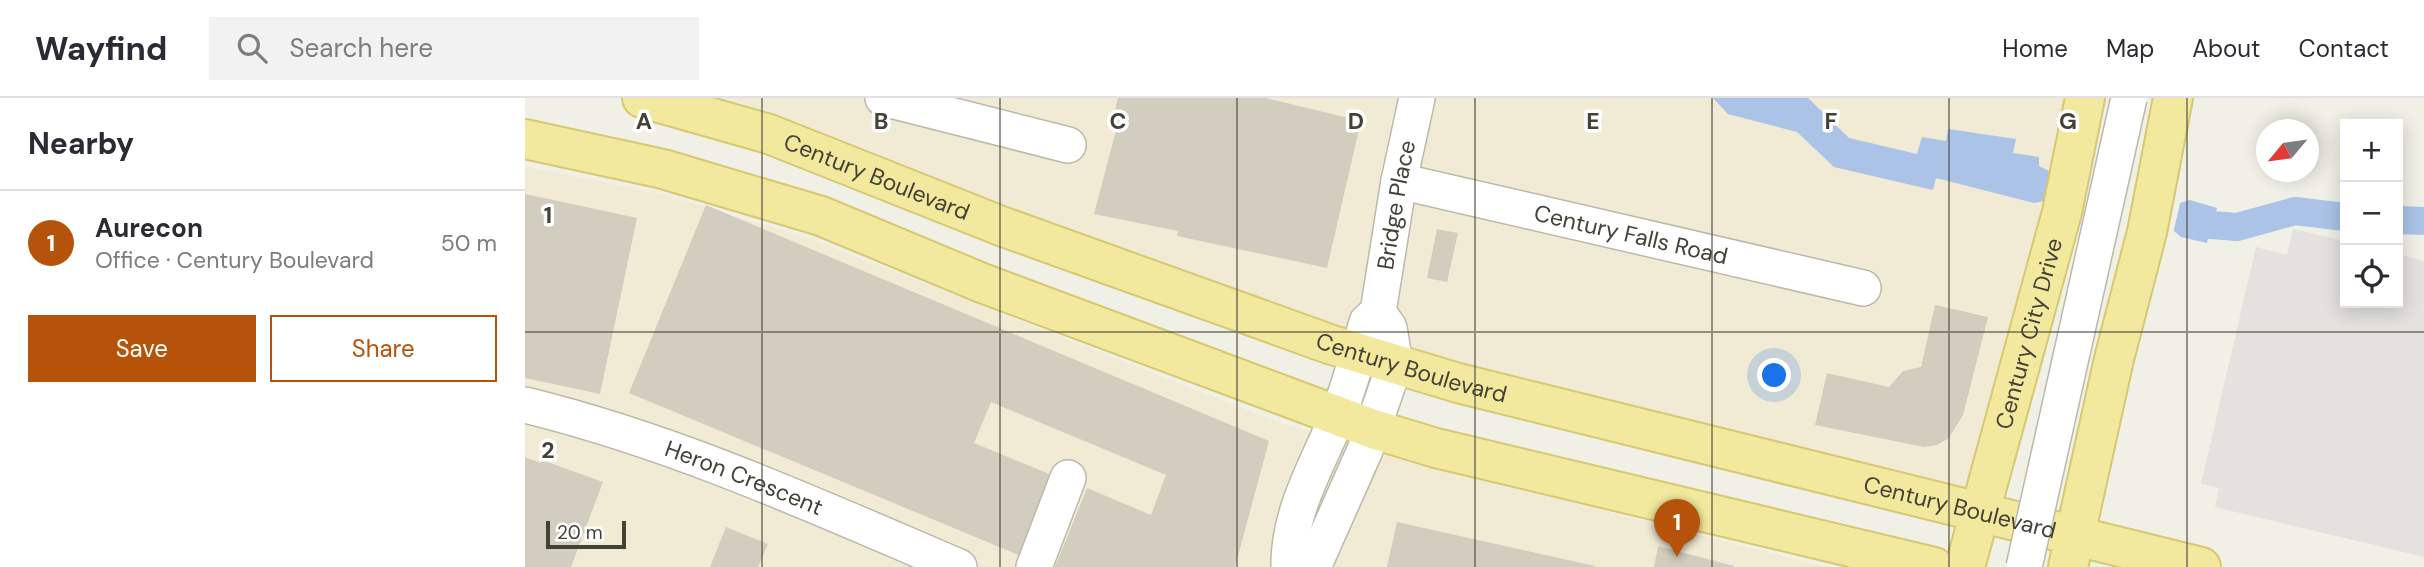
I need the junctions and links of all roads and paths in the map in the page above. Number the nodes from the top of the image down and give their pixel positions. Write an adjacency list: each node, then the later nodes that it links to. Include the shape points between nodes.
1 (642, 98): 12 (main road, Century Boulevard, via 769,134 1001,226)
2 (883, 98): 8 (street)
3 (1417, 98): 9 (street, Bridge Place)
4 (2085, 98): 18 (main road, Century City Drive, via 2062,212)
5 (2129, 98): 26 (street, bridge)
6 (2173, 98): 19 (main road, via 2147,232)
7 (525, 139): 15 (main road, via 663,169 821,216 982,283)
8 (1068, 145)
9 (1399, 181): 10 (street, Century Falls Road); 11 (street, Bridge Place)
10 (1863, 288)
11 (1378, 312): 12 (street, Bridge Place, via 1367,322); 13 (street, via 1389,328)
12 (1359, 353): 13 (main road, Century Boulevard); 15 (street, Bridge Place)
13 (1395, 364): 16 (street); 18 (main road, Century Boulevard)
14 (525, 405): 20 (street, Heron Crescent, via 600,423 726,467)
15 (1337, 418): 16 (main road); 22 (street, Bridge Place, via 1306,485 1289,545)
16 (1373, 429): 23 (street); 24 (main road)
17 (1068, 478): 21 (street)
18 (1979, 514): 19 (main road, Century Boulevard); 25 (main road, Century City Drive)
19 (2072, 552): 27 (main road, Century Boulevard)
20 (959, 567)
21 (1034, 567)
22 (1289, 567)
23 (1313, 567)
24 (1934, 567)
25 (1965, 567)
26 (2024, 567)
27 (2201, 567)

